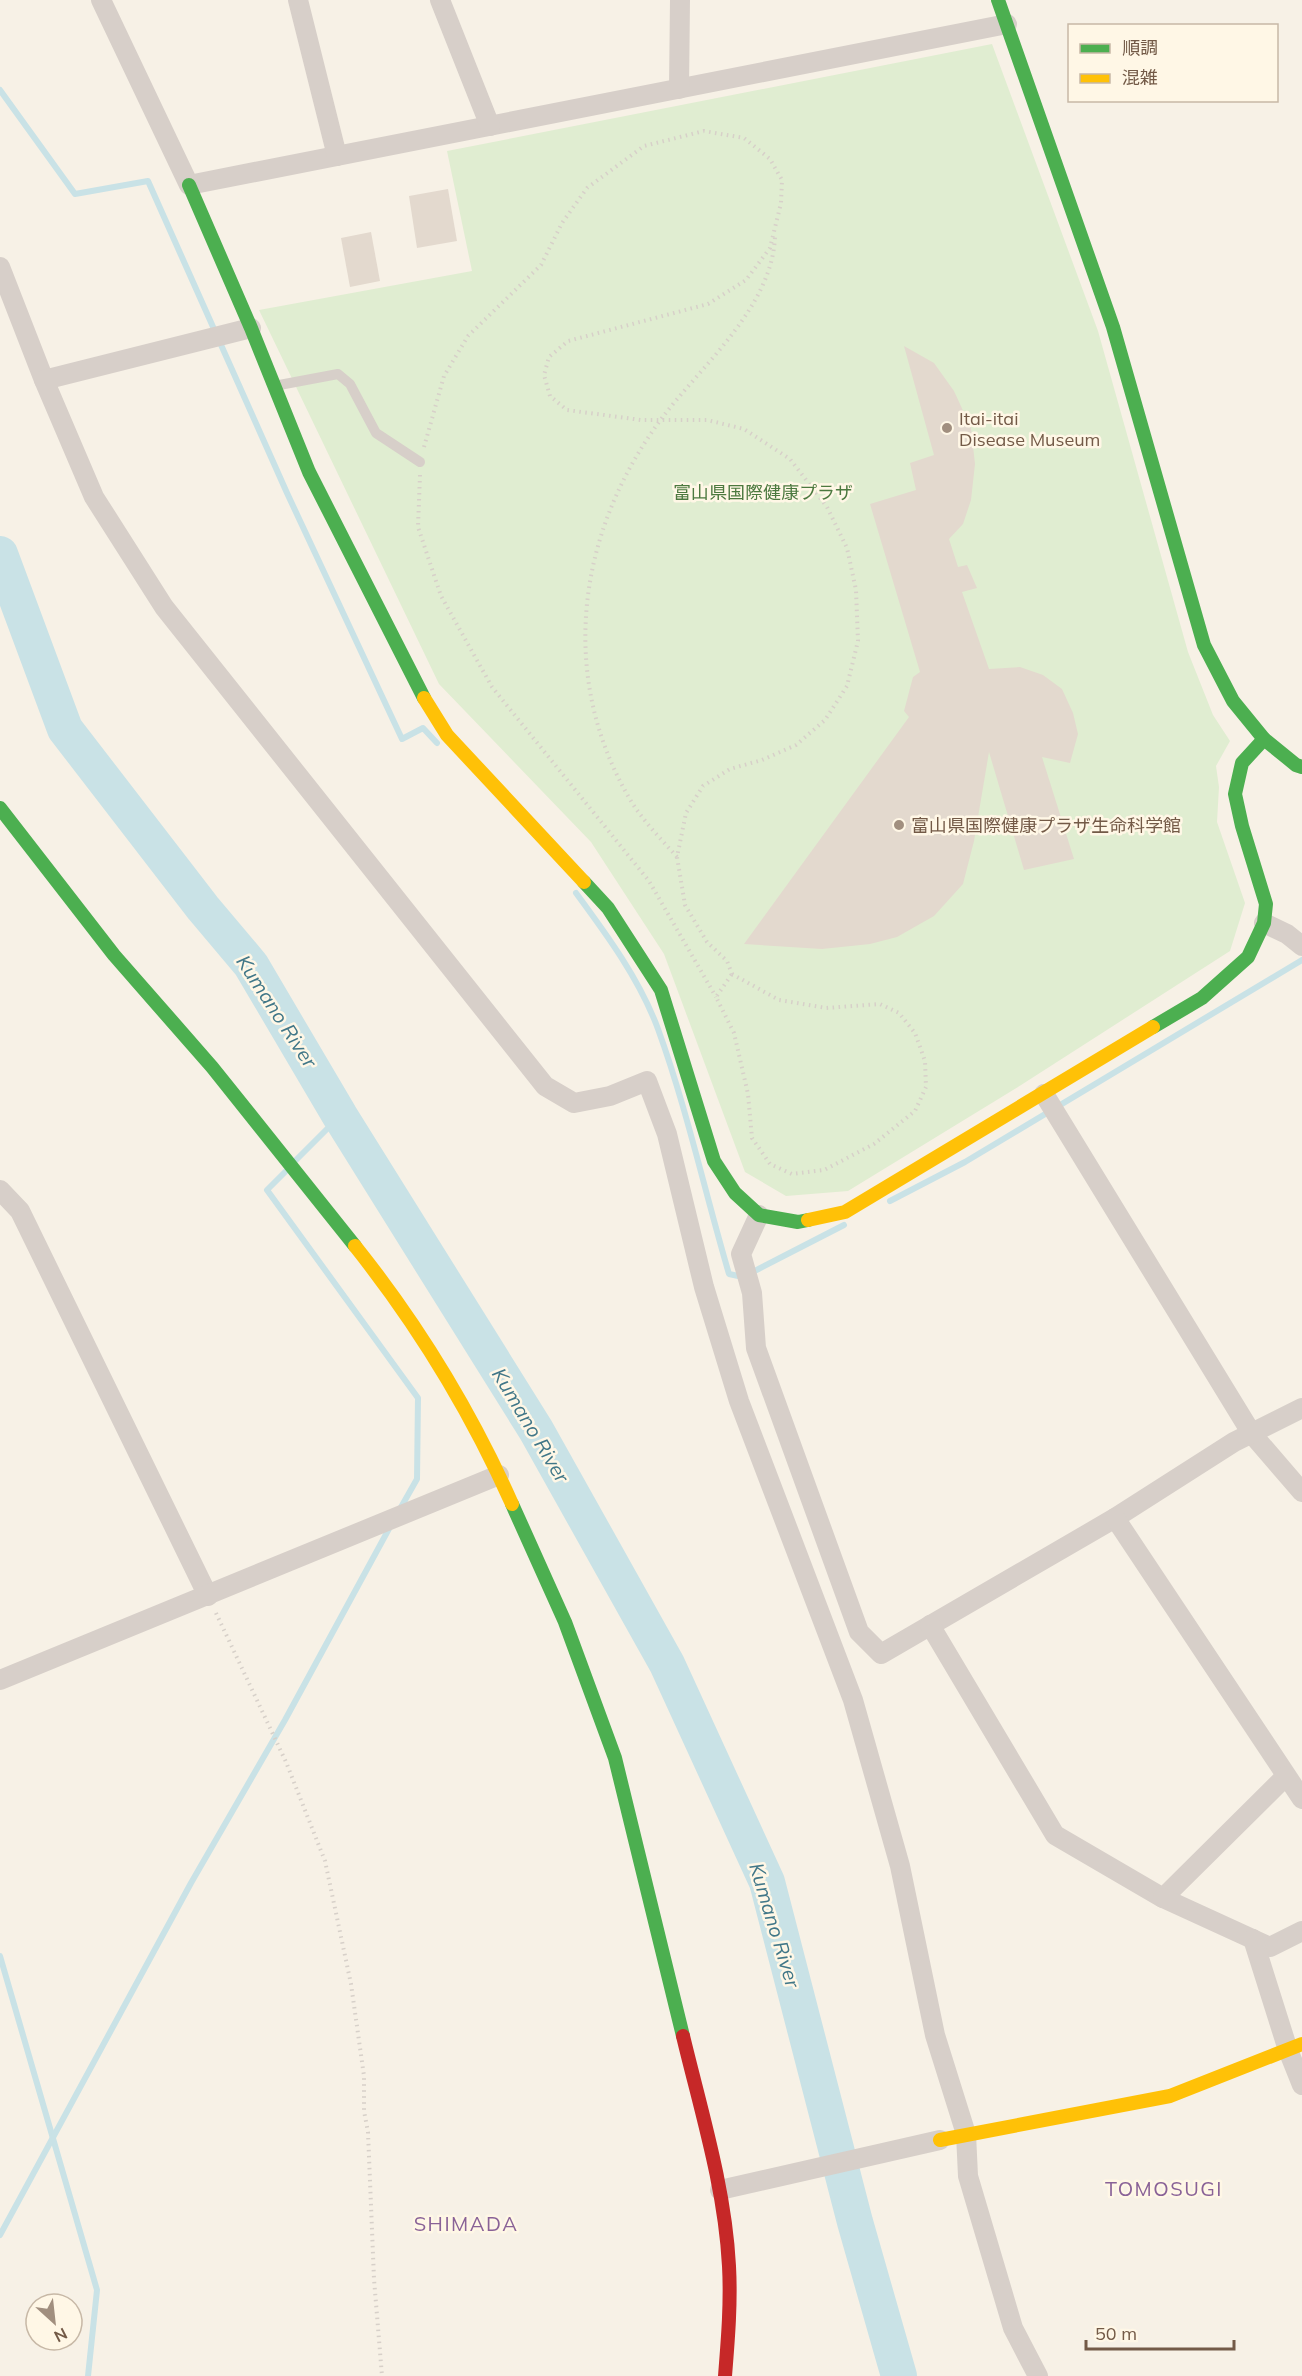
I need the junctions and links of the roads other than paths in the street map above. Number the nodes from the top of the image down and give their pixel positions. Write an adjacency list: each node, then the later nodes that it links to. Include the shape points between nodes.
1 (101, 0): 10 (street)
2 (298, 0): 9 (street)
3 (440, 0): 8 (street)
4 (680, 0): 7 (street)
5 (998, 0): 6 (street)
6 (1007, 24): 7 (street); 16 (street, via 1113,327 1204,645 1233,701)
7 (679, 89): 8 (street)
8 (490, 126): 9 (street)
9 (337, 156): 10 (street)
10 (189, 185): 12 (street)
11 (0, 267): 13 (street)
12 (251, 328): 13 (street); 14 (street)
13 (44, 380): 39 (street, via 94,497 164,607 545,1086 574,1103 610,1096 647,1081 667,1134 704,1287 739,1401 853,1700 900,1866 935,2035)
14 (274, 386): 15 (lane, via 338,374 350,384 376,433); 23 (street, via 309,472 436,719 608,908 661,990 714,1161 735,1193)
15 (420, 462)
16 (1264, 739): 17 (street); 19 (street, via 1242,763 1235,794 1266,904)
17 (1302, 767)
18 (0, 808): 26 (street, via 114,955 212,1066 367,1261 426,1345)
19 (1264, 923): 20 (street); 21 (street, via 1248,957 1202,998)
20 (1302, 946)
21 (1044, 1094): 23 (street, via 845,1212 798,1222); 25 (street)
22 (0, 1190): 29 (street, via 20,1211)
23 (759, 1215): 30 (street, via 741,1254 752,1293 756,1348 859,1632 881,1654)
24 (1302, 1408): 25 (street)
25 (1252, 1434): 27 (street); 28 (street)
26 (499, 1475): 29 (street); 41 (street, via 565,1622 615,1758)
27 (1302, 1492)
28 (1115, 1518): 30 (street); 32 (street)
29 (208, 1596): 31 (street)
30 (930, 1625): 34 (street, via 1055,1835)
31 (0, 1680)
32 (1286, 1776): 33 (street); 34 (street)
33 (1302, 1799)
34 (1163, 1898): 36 (street)
35 (1302, 1931): 36 (street, via 1270,1947)
36 (1253, 1939): 37 (street)
37 (1295, 2047): 38 (street); 39 (street, via 1170,2096)
38 (1302, 2085)
39 (966, 2134): 40 (street); 43 (street, via 968,2176 1013,2328)
40 (940, 2140): 41 (street)
41 (720, 2190): 42 (street, via 729,2264)
42 (725, 2376)
43 (1038, 2376)

